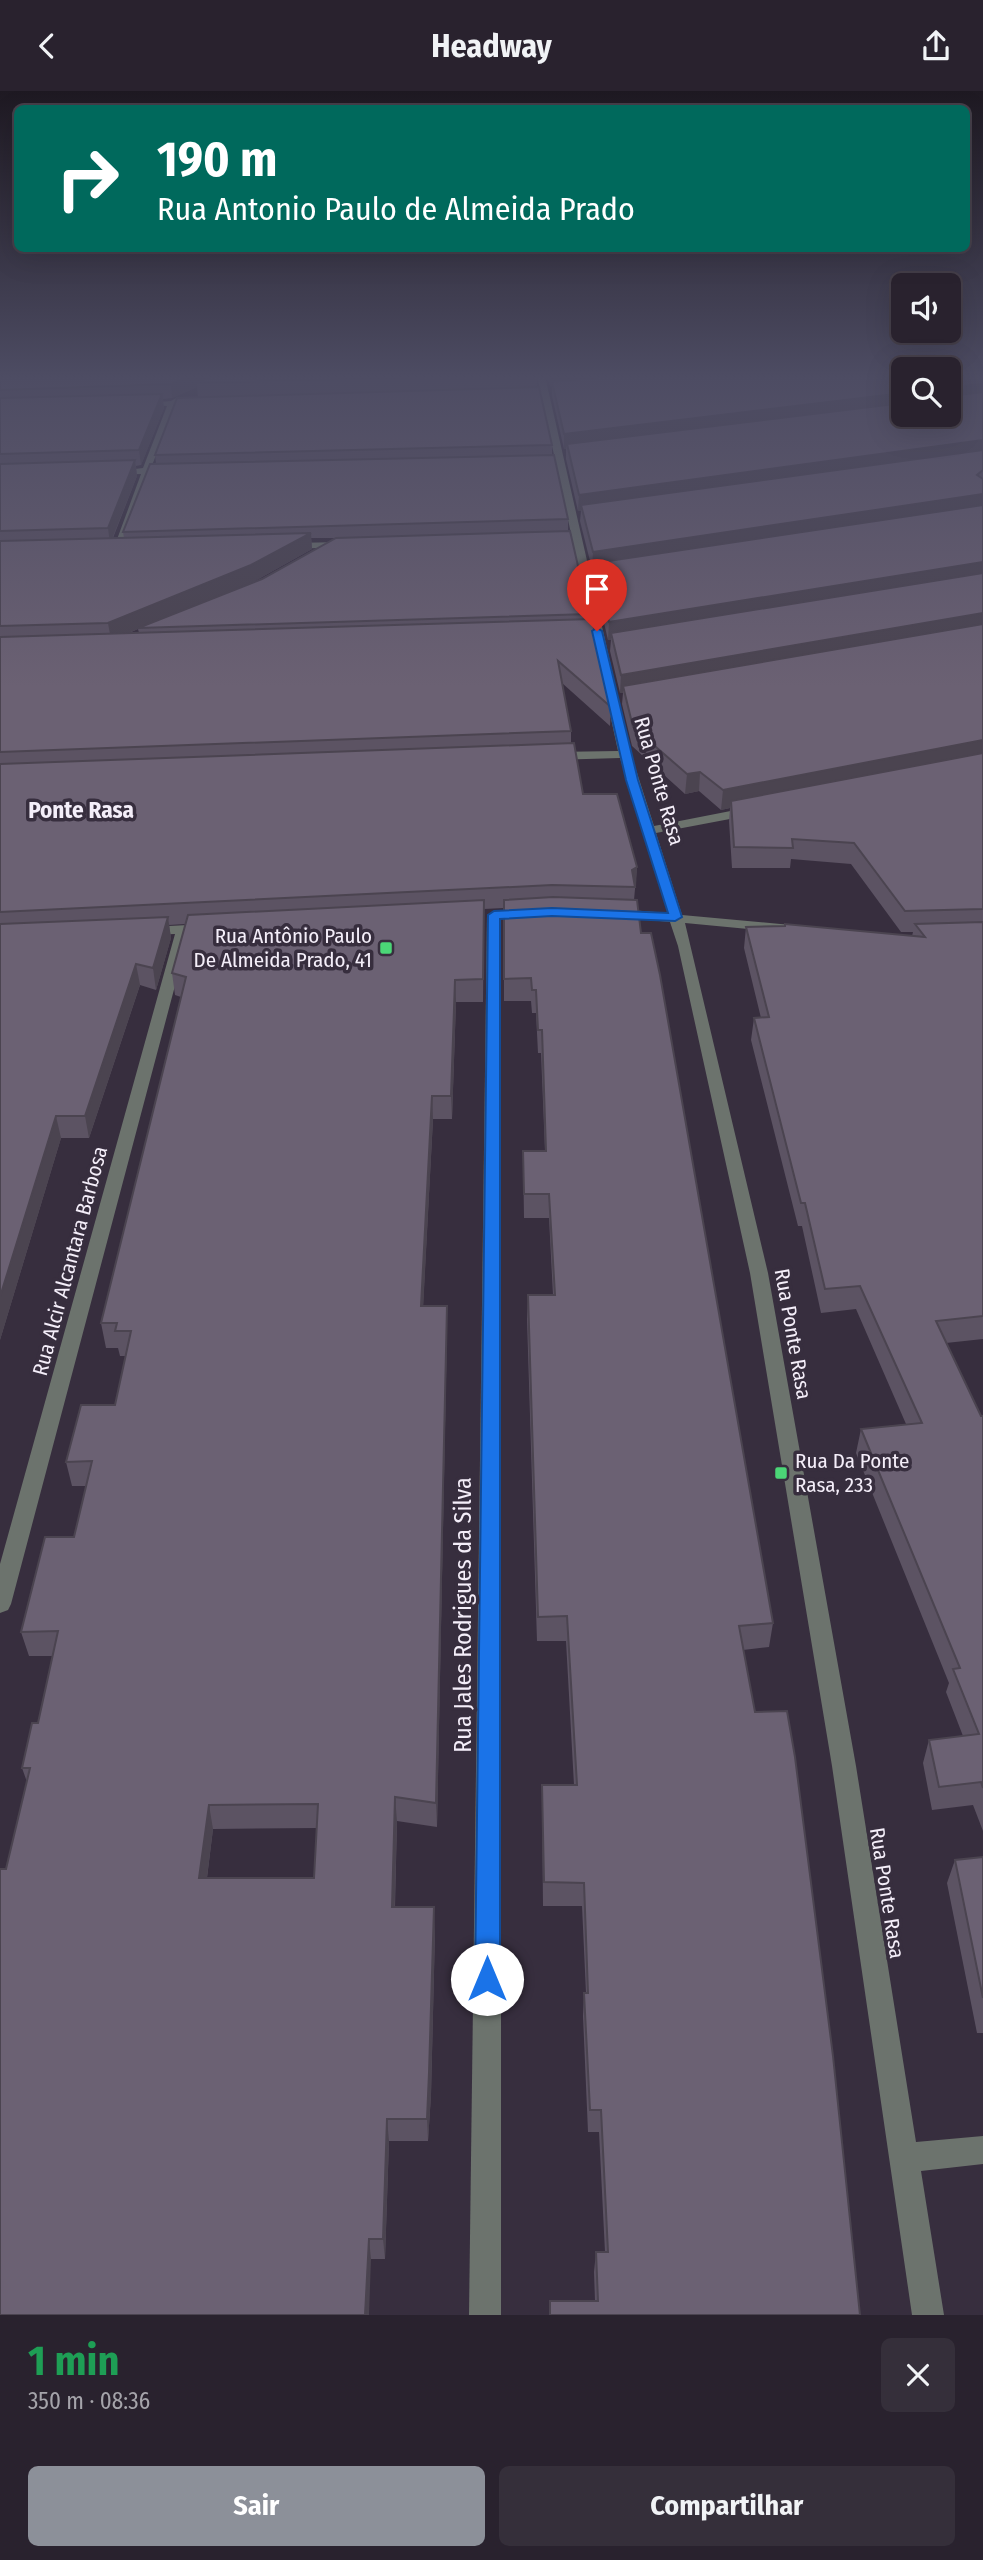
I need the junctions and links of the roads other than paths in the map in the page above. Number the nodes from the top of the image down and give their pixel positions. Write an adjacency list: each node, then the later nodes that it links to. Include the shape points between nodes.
1 (143, 480): 7 (street)
2 (567, 480): 10 (street, Rua Ponte Rasa, via 579,516 569,537 592,575 599,638 620,699)
3 (359, 544): 4 (street)
4 (332, 545): 5 (street); 9 (street)
5 (280, 547)
6 (102, 551): 7 (street)
7 (115, 551): 8 (street)
8 (129, 551)
9 (311, 558)
10 (625, 754): 11 (street); 13 (street, Rua Ponte Rasa)
11 (542, 757)
12 (769, 807): 13 (street)
13 (648, 831): 16 (street, Rua Ponte Rasa)
14 (601, 913): 16 (street)
15 (493, 915): 24 (street, Rua Jales Rodrigues da Silva)
16 (675, 917): 19 (street); 23 (street, Rua Ponte Rasa, via 759,1273 844,1766)
17 (224, 927): 18 (street)
18 (183, 929): 20 (street); 21 (street, Rua Alcir Alcantara Barbosa)
19 (813, 931)
20 (131, 932)
21 (0, 1604)
22 (983, 2150): 23 (street)
23 (905, 2158): 25 (street, Rua Ponte Rasa)
24 (485, 2315)
25 (928, 2315)

